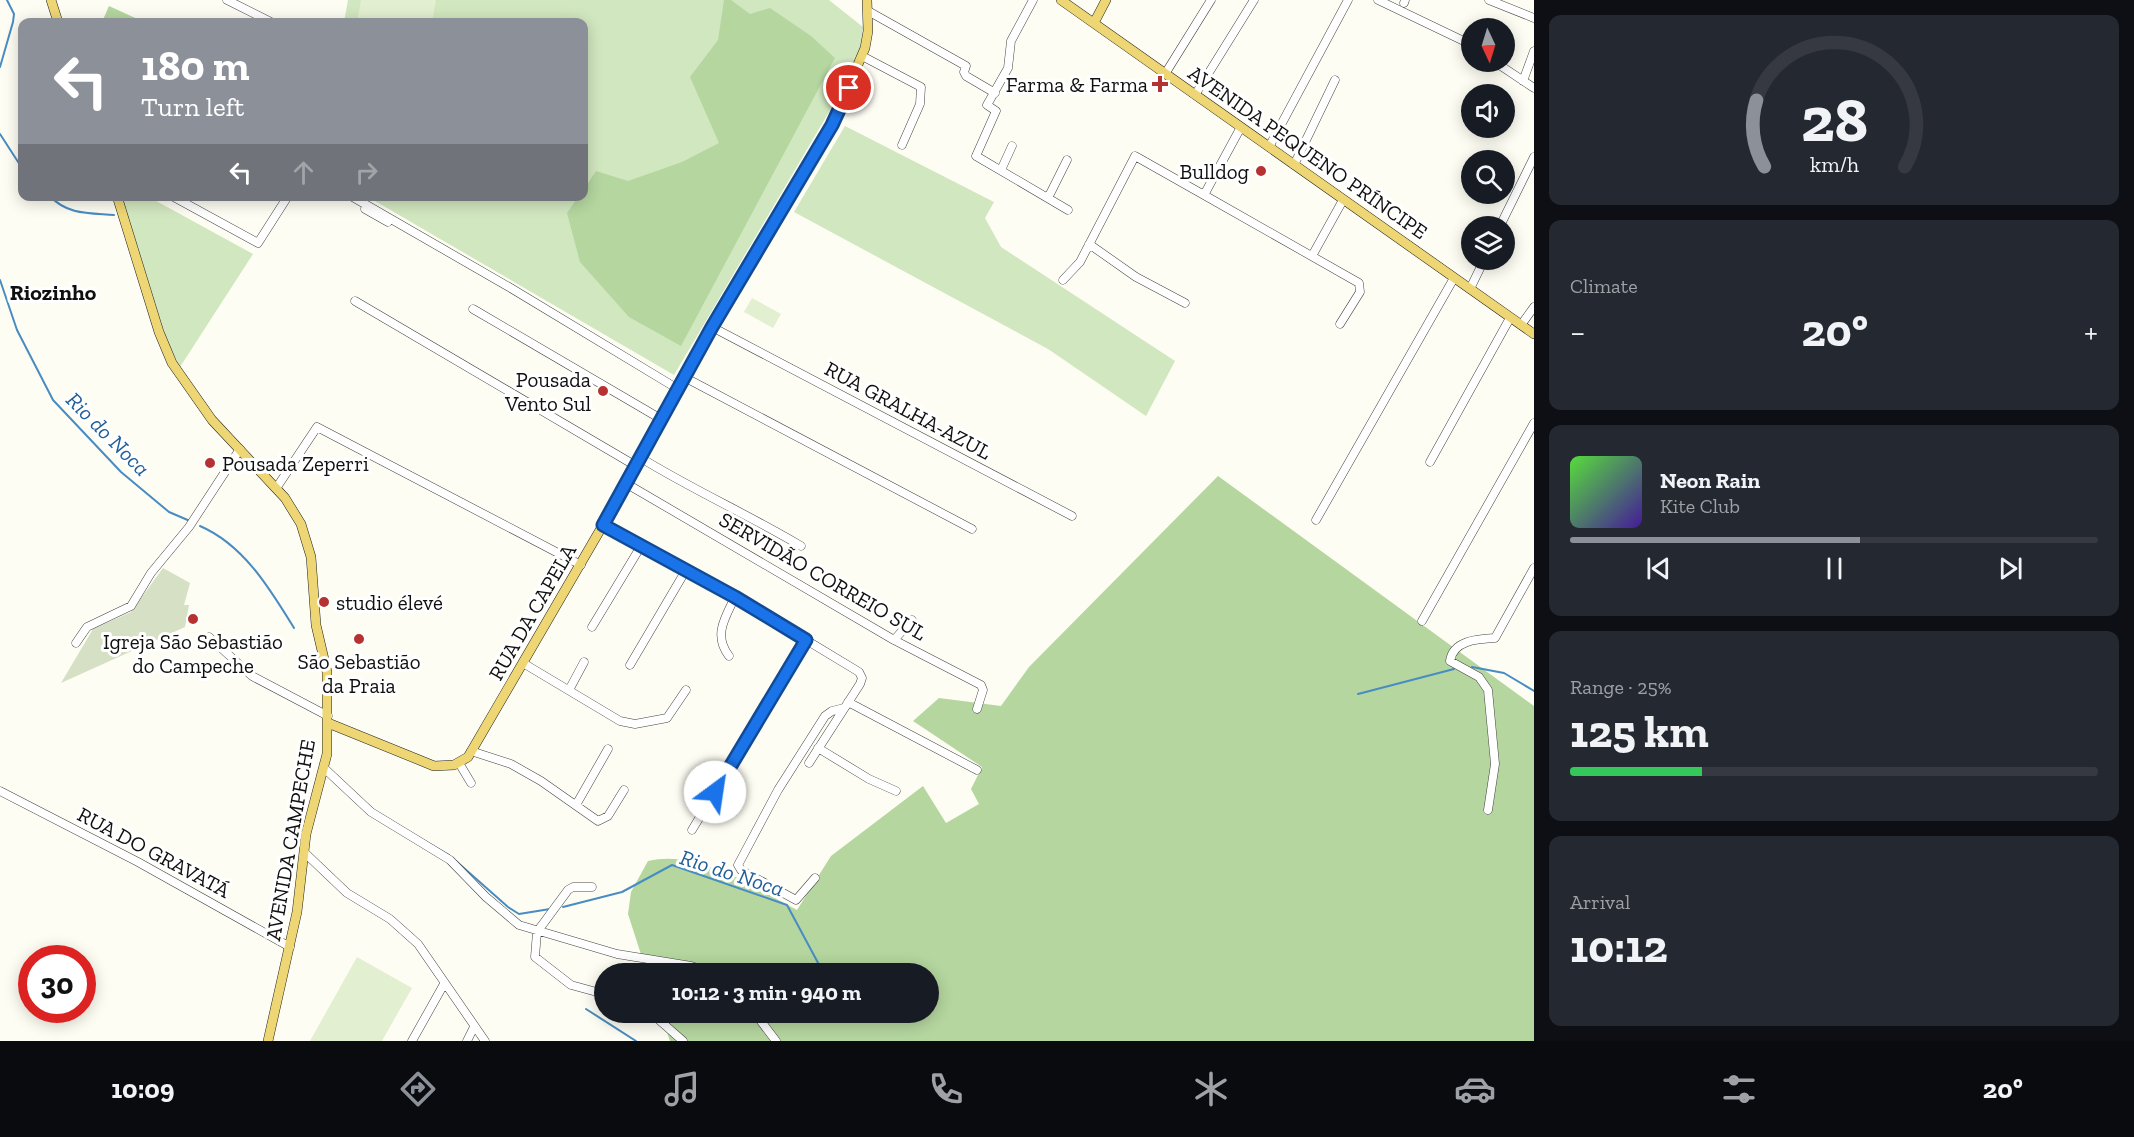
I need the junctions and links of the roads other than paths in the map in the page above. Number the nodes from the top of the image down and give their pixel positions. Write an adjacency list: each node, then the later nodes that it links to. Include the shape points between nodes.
1 (51, 0): 13 (main road)
2 (227, 0): 14 (street)
3 (867, 0): 12 (main road, RUA DA CAPELA)
4 (1033, 0): 25 (street, via 1011,41 1010,64)
5 (1060, 0): 16 (main road, AVENIDA PEQUENO PRÍNCIPE)
6 (1106, 0): 16 (main road)
7 (1211, 0): 21 (street)
8 (1254, 0): 26 (street)
9 (1348, 0): 30 (street)
10 (1378, 0): 17 (street)
11 (1489, 0): 15 (street)
12 (868, 11): 19 (main road, RUA DA CAPELA); 25 (street, via 966,66 966,76)
13 (57, 18)
14 (263, 18)
15 (1534, 18)
16 (1094, 23): 21 (main road, AVENIDA PEQUENO PRÍNCIPE)
17 (1461, 40)
18 (1534, 51): 23 (street)
19 (862, 56): 28 (street, via 921,87 920,104); 57 (main road, RUA DA CAPELA, via 832,125)
20 (1509, 72): 23 (street)
21 (1165, 74): 26 (main road, AVENIDA PEQUENO PRÍNCIPE)
22 (1335, 80): 33 (street)
23 (1522, 81): 24 (street)
24 (1534, 88)
25 (995, 93): 34 (street, via 987,105 996,111 976,156)
26 (1195, 95): 27 (main road, AVENIDA PEQUENO PRÍNCIPE)
27 (1241, 127): 30 (main road, AVENIDA PEQUENO PRÍNCIPE); 35 (street)
28 (902, 145)
29 (1012, 146): 34 (street)
30 (1269, 147): 33 (main road, AVENIDA PEQUENO PRÍNCIPE)
31 (1534, 157): 43 (street)
32 (1067, 160): 36 (street)
33 (1294, 165): 37 (main road, AVENIDA PEQUENO PRÍNCIPE)
34 (1001, 170): 36 (street)
35 (1204, 195): 44 (street, via 1135,156); 45 (street)
36 (1048, 198): 42 (street)
37 (1343, 200): 45 (street); 47 (main road, AVENIDA PEQUENO PRÍNCIPE)
38 (119, 201): 63 (main road, AVENIDA CAMPECHE, via 172,363 212,420)
39 (181, 201): 40 (street, via 258,243)
40 (285, 201)
41 (358, 201): 60 (street)
42 (1068, 210)
43 (1505, 216)
44 (1089, 244): 48 (street, via 1077,266); 51 (street, via 1136,277)
45 (1312, 256): 55 (street, via 1359,283 1360,292)
46 (1479, 270): 49 (street)
47 (1454, 278): 49 (main road, AVENIDA PEQUENO PRÍNCIPE); 69 (street)
48 (1063, 280)
49 (1470, 289): 54 (main road, AVENIDA PEQUENO PRÍNCIPE)
50 (355, 301): 64 (street)
51 (1185, 303)
52 (1534, 307): 56 (street)
53 (473, 309): 61 (street)
54 (1510, 318): 56 (main road, AVENIDA PEQUENO PRÍNCIPE); 65 (street)
55 (1340, 324)
56 (1521, 326): 58 (main road, AVENIDA PEQUENO PRÍNCIPE)
57 (712, 327): 59 (main road, RUA DA CAPELA); 68 (street, RUA GRALHA-AZUL)
58 (1534, 334)
59 (684, 377): 60 (main road, RUA DA CAPELA); 71 (street)
60 (678, 389): 61 (main road, RUA DA CAPELA)
61 (661, 419): 64 (main road, RUA DA CAPELA)
62 (1534, 423): 79 (street)
63 (240, 449): 67 (main road, AVENIDA CAMPECHE); 84 (street, via 131,606 92,623)
64 (638, 462): 66 (main road, RUA DA CAPELA); 73 (street, via 746,514)
65 (1430, 462)
66 (627, 484): 70 (main road, RUA DA CAPELA); 83 (street, SERVIDÃO CORREIO SUL)
67 (277, 488): 74 (street, via 317,427); 93 (main road, AVENIDA CAMPECHE, via 301,524 311,557 316,625 327,672)
68 (1072, 516)
69 (1316, 520)
70 (603, 525): 72 (street); 74 (main road, RUA DA CAPELA)
71 (972, 529)
72 (641, 546): 76 (street); 80 (street)
73 (801, 546)
74 (581, 565): 87 (main road, RUA DA CAPELA)
75 (1534, 568): 106 (street, via 1495,638 1476,639 1451,652 1450,661 1479,677 1488,690 1495,764)
76 (686, 570): 77 (street); 88 (street)
77 (735, 597): 82 (street); 85 (street, via 719,637)
78 (912, 620): 83 (street)
79 (1422, 621)
80 (592, 627)
81 (209, 637): 93 (street, via 252,676)
82 (806, 640): 91 (street, via 861,675); 107 (street)
83 (894, 640): 92 (street, SERVIDÃO CORREIO SUL, via 981,685)
84 (76, 643)
85 (729, 656)
86 (584, 662): 89 (street)
87 (523, 663): 89 (street); 96 (main road, RUA DA CAPELA)
88 (630, 665)
89 (569, 690): 90 (street, via 611,717 635,724 667,717)
90 (686, 690)
91 (846, 705): 94 (street); 100 (street); 109 (street, via 825,717 778,790 738,865 796,900)
92 (977, 709)
93 (328, 720): 98 (main road, via 425,763 447,767); 99 (main road, AVENIDA CAMPECHE)
94 (818, 748): 97 (street); 104 (street)
95 (608, 749): 105 (street)
96 (471, 751): 98 (main road, RUA DA CAPELA); 105 (street, via 511,764)
97 (809, 763)
98 (459, 764): 101 (street)
99 (324, 768): 108 (main road, AVENIDA CAMPECHE, via 311,810); 111 (street, via 371,812 440,852 508,917)
100 (977, 770)
101 (471, 783)
102 (624, 790): 105 (street, via 603,820 598,821)
103 (0, 791): 112 (street, RUA DO GRAVATÁ)
104 (896, 791)
105 (576, 805)
106 (1488, 810)
107 (692, 830)
108 (305, 853): 112 (main road, AVENIDA CAMPECHE); 114 (street, via 347,893 411,937)
109 (815, 878)
110 (592, 887): 111 (street, via 573,886 568,890)
111 (537, 932): 113 (street); 115 (street, via 536,959 571,985)
112 (290, 946): 119 (main road, AVENIDA CAMPECHE)
113 (671, 963)
114 (444, 984): 118 (street); 120 (street)
115 (594, 991)
116 (663, 1023): 123 (street)
117 (762, 1023): 124 (street)
118 (474, 1027): 121 (street); 122 (street)
119 (268, 1041)
120 (412, 1041)
121 (467, 1041)
122 (485, 1041)
123 (683, 1041)
124 (776, 1041)

